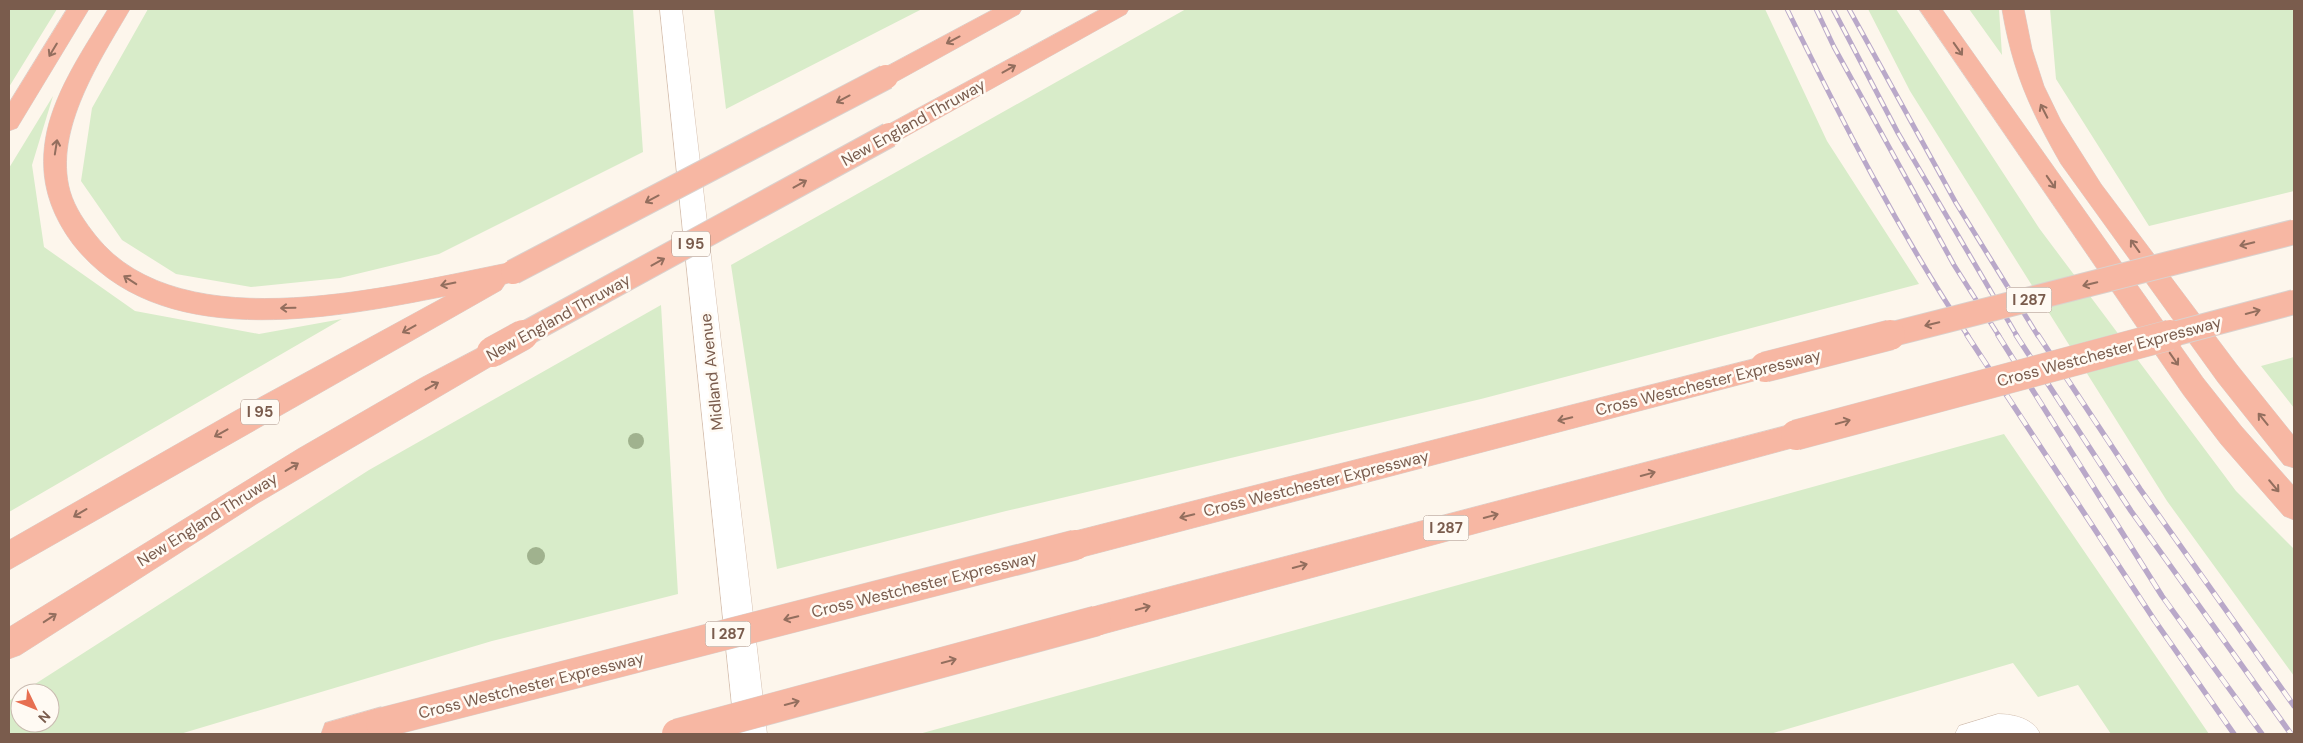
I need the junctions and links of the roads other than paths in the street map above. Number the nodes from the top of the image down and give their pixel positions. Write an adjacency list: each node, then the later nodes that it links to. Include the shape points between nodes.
1 (78, 9): 8 (highway, one-way to 8)
2 (119, 9): 10 (highway, one-way to 2, via 346,303 298,307 209,305 167,297 134,283 105,262 78,232 56,191 53,162 58,130 69,99)
3 (671, 9): 18 (street, Midland Avenue)
4 (1011, 9): 10 (highway, I 95, one-way to 10, bridge)
5 (1118, 9): 15 (highway, New England Thruway / I 95, one-way to 5, bridge, via 234,502 394,407)
6 (1930, 9): 13 (highway, one-way to 13, via 2193,386)
7 (2014, 9): 12 (highway, one-way to 7, via 2237,386 2080,172 2036,94 2023,60)
8 (9, 122)
9 (2294, 232): 16 (highway, Cross Westchester Expressway / I 287, one-way to 16, bridge)
10 (513, 272): 14 (highway, I 95, one-way to 14, via 236,425)
11 (2294, 302): 17 (highway, Cross Westchester Expressway / I 287, one-way to 11, bridge)
12 (2294, 456)
13 (2294, 508)
14 (9, 556)
15 (9, 644)
16 (338, 734)
17 (677, 734)
18 (751, 734)
19 (1968, 734): 20 (lane, via 1991,725 2016,726)
20 (2028, 734)

